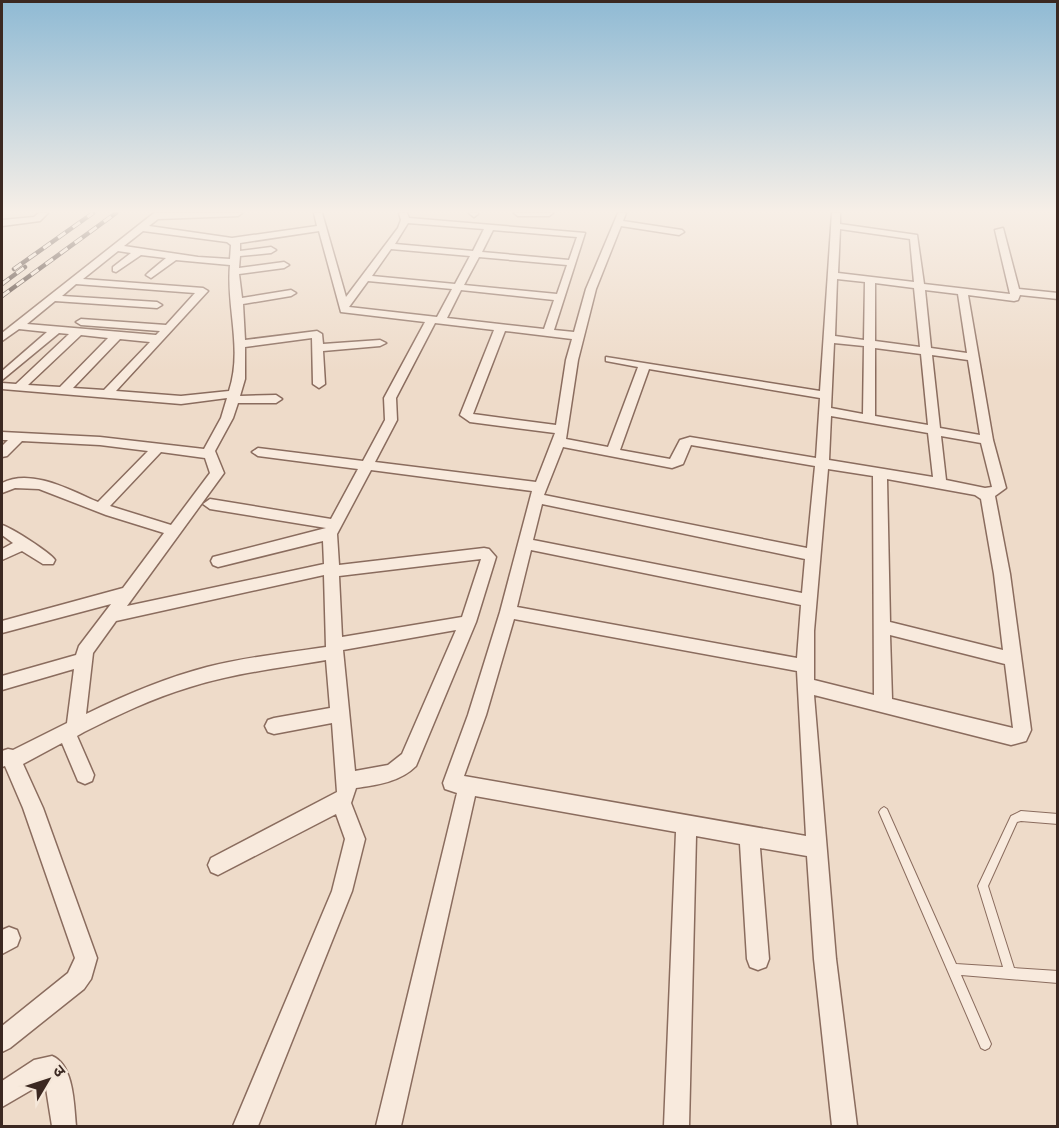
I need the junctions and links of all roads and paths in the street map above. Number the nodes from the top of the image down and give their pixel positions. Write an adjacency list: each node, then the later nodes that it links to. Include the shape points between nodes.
1 (93, 266): 17 (street)
2 (120, 266): 13 (street)
3 (162, 266): 14 (street)
4 (235, 266): 27 (street)
5 (333, 266): 30 (street)
6 (375, 266): 16 (street)
7 (469, 266): 19 (street)
8 (571, 266): 25 (street)
9 (600, 266): 41 (street)
10 (833, 266): 15 (street)
11 (917, 266): 20 (street)
12 (1009, 266): 21 (street)
13 (116, 269)
14 (150, 275)
15 (832, 275): 18 (street); 44 (street)
16 (367, 278): 19 (street); 30 (street)
17 (73, 281): 26 (street); 36 (street, via 202,290)
18 (870, 281): 20 (street); 47 (street)
19 (458, 286): 25 (street); 33 (street)
20 (919, 287): 23 (street); 49 (street)
21 (1016, 292): 23 (street, via 1009,299); 24 (street)
22 (291, 293): 27 (street)
23 (963, 293): 50 (street)
24 (1058, 296)
25 (560, 297): 39 (street)
26 (51, 298): 28 (street); 29 (street)
27 (238, 302): 46 (street)
28 (157, 305)
29 (39, 308): 31 (street); 32 (street)
30 (344, 308): 33 (street)
31 (103, 312)
32 (27, 318): 34 (street); 36 (street)
33 (436, 320): 35 (street); 74 (street, via 390,398 391,420)
34 (16, 326): 37 (street); 42 (street)
35 (501, 327): 39 (street); 65 (street, via 466,415)
36 (168, 328): 43 (street)
37 (56, 330): 38 (street); 53 (street)
38 (78, 332): 40 (street); 56 (street)
39 (548, 333): 41 (street)
40 (117, 335): 43 (street); 57 (street)
41 (579, 336): 65 (street)
42 (2, 338)
43 (158, 339): 58 (street)
44 (831, 339): 47 (street); 61 (street)
45 (380, 342): 48 (street)
46 (240, 344): 48 (street, via 314,334 318,335); 59 (street, via 240,374)
47 (869, 344): 49 (street); 62 (street)
48 (318, 348): 54 (street)
49 (926, 351): 50 (street); 63 (street)
50 (973, 357): 67 (street)
51 (610, 359): 52 (street)
52 (645, 365): 61 (street); 70 (street)
53 (2, 377)
54 (319, 384)
55 (2, 386): 56 (street)
56 (19, 387): 57 (street)
57 (63, 391): 58 (street)
58 (107, 394): 59 (street, via 181,400)
59 (233, 397): 60 (street); 72 (street)
60 (276, 399)
61 (826, 403): 62 (street); 73 (street)
62 (869, 418): 63 (street)
63 (934, 430): 67 (street); 76 (street)
64 (2, 436): 66 (street)
65 (560, 436): 70 (street); 78 (street)
66 (19, 437): 68 (street); 71 (street)
67 (987, 440): 79 (street, via 999,488)
68 (158, 448): 72 (street); 81 (street)
69 (258, 452): 74 (street)
70 (613, 452): 73 (street, via 672,464 690,441)
71 (2, 453)
72 (209, 454): 84 (street, via 216,473)
73 (822, 463): 75 (street); 88 (street)
74 (365, 465): 78 (street); 82 (street)
75 (880, 473): 76 (street); 98 (street)
76 (940, 483): 79 (street)
77 (2, 489): 81 (street, via 15,482 58,489)
78 (538, 493): 86 (street); 88 (street)
79 (985, 493): 100 (street, via 1002,574)
80 (210, 504): 82 (street)
81 (100, 508): 84 (street)
82 (332, 529): 90 (street); 91 (street)
83 (2, 530): 85 (street)
84 (174, 531): 92 (street)
85 (22, 544): 87 (street); 89 (street)
86 (525, 544): 93 (street); 94 (street)
87 (2, 555)
88 (813, 555): 93 (street)
89 (48, 560)
90 (218, 561)
91 (332, 569): 95 (street); 96 (street, via 484,553 489,557); 99 (street)
92 (128, 593): 95 (street); 97 (street)
93 (808, 600): 102 (street)
94 (508, 612): 102 (street); 111 (street, via 452,783)
95 (110, 616): 101 (street)
96 (468, 622): 99 (street); 112 (street, via 406,766)
97 (2, 627)
98 (882, 627): 100 (street); 105 (street)
99 (335, 648): 106 (street); 108 (street, via 190,680 135,699)
100 (1013, 659): 105 (street, via 1022,730 1017,737)
101 (82, 660): 103 (street); 108 (street)
102 (805, 666): 104 (street)
103 (2, 683)
104 (805, 685): 105 (street); 117 (street)
105 (883, 705)
106 (340, 714): 107 (street); 112 (street)
107 (274, 726)
108 (71, 731): 109 (street); 110 (street)
109 (7, 759): 123 (street, via 33,808 86,958 76,981)
110 (85, 775)
111 (468, 785): 115 (street); 128 (street)
112 (344, 791): 118 (street); 127 (street, via 355,838 342,891)
113 (884, 812): 120 (lane)
114 (1058, 819): 121 (lane, via 1014,819 983,886)
115 (686, 823): 116 (street); 129 (street)
116 (749, 835): 117 (street); 119 (street)
117 (817, 848): 130 (street, via 825,959)
118 (218, 865)
119 (758, 959)
120 (953, 969): 121 (lane); 124 (lane)
121 (1010, 973): 122 (lane)
122 (1058, 977)
123 (2, 1040)
124 (985, 1044)
125 (2, 1095): 126 (street, via 43,1068 52,1068)
126 (64, 1126)
127 (246, 1126)
128 (388, 1126)
129 (676, 1126)
130 (845, 1126)

